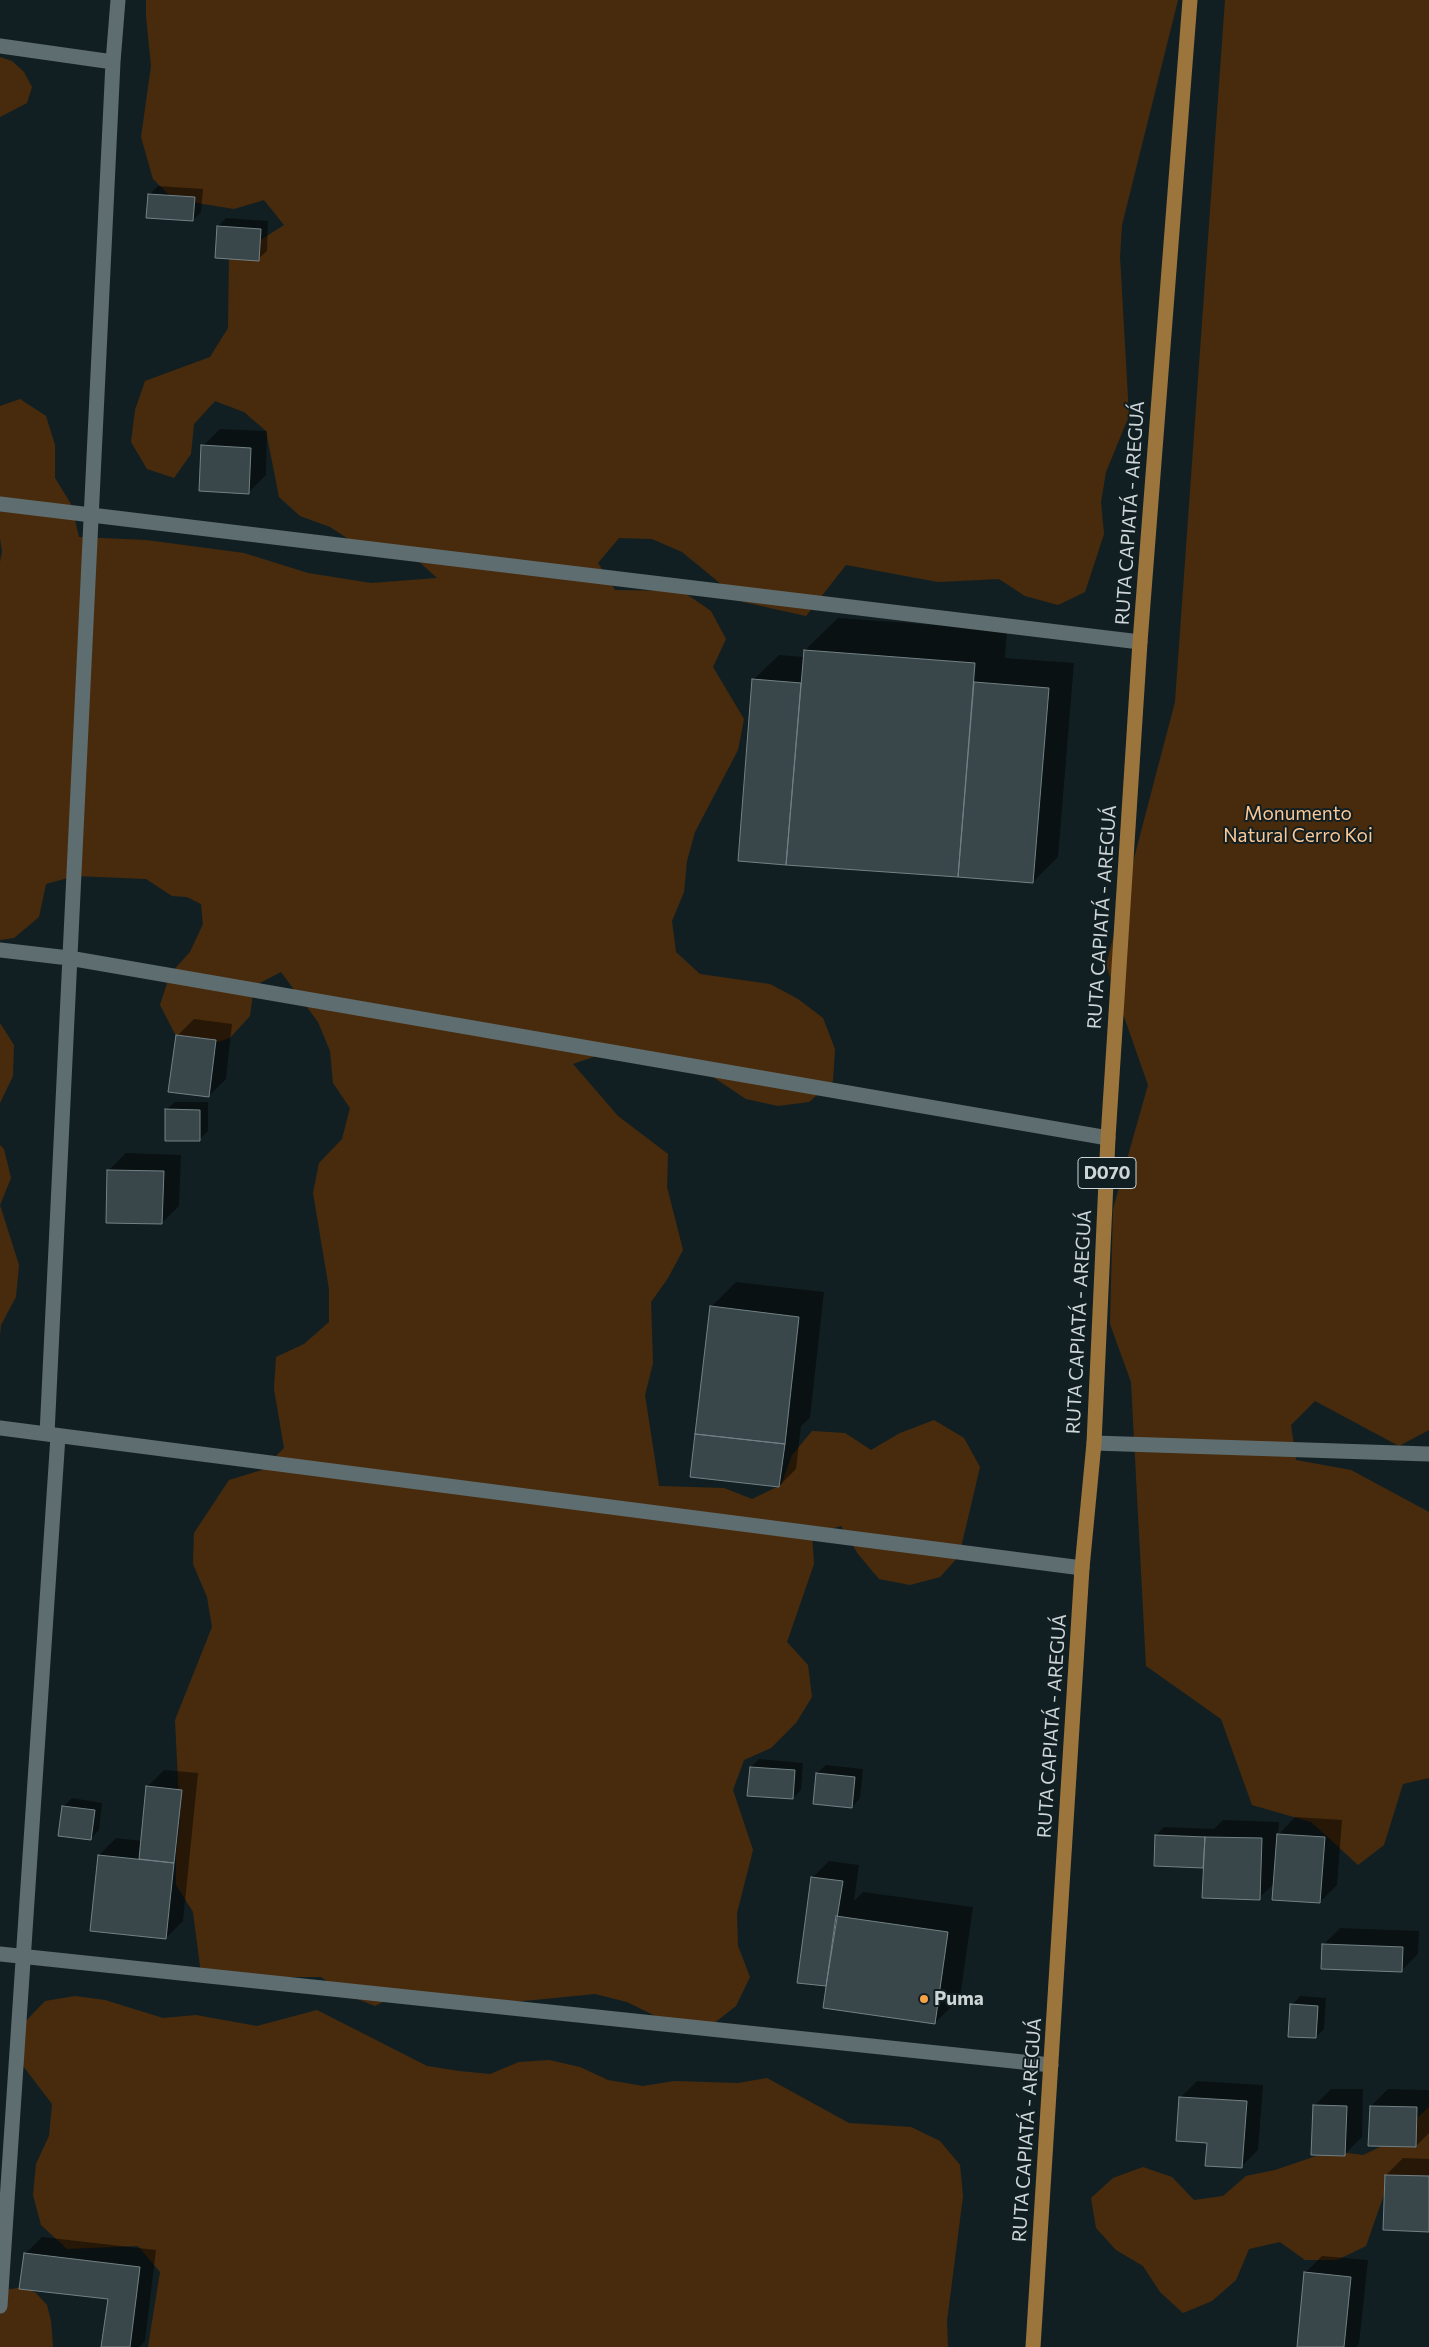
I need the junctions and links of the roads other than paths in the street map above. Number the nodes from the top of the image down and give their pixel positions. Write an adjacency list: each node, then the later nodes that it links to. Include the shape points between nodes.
1 (118, 0): 4 (lane)
2 (1190, 0): 7 (main road, RUTA CAPIATÁ - AREGUÁ / D070)
3 (0, 46): 4 (lane)
4 (113, 62): 6 (lane)
5 (0, 504): 6 (lane)
6 (92, 515): 7 (lane); 9 (lane)
7 (1140, 642): 10 (main road, RUTA CAPIATÁ - AREGUÁ / D070)
8 (0, 950): 9 (lane)
9 (69, 958): 10 (lane); 12 (lane)
10 (1108, 1138): 13 (main road, RUTA CAPIATÁ - AREGUÁ / D070)
11 (0, 1428): 12 (lane)
12 (52, 1435): 15 (lane); 17 (lane)
13 (1094, 1443): 14 (lane); 15 (main road, RUTA CAPIATÁ - AREGUÁ / D070)
14 (1429, 1454)
15 (1082, 1568): 18 (main road, RUTA CAPIATÁ - AREGUÁ / D070)
16 (0, 1954): 17 (lane)
17 (23, 1956): 18 (lane); 19 (lane)
18 (1051, 2065): 20 (main road, RUTA CAPIATÁ - AREGUÁ / D070)
19 (0, 2306)
20 (1033, 2347)

